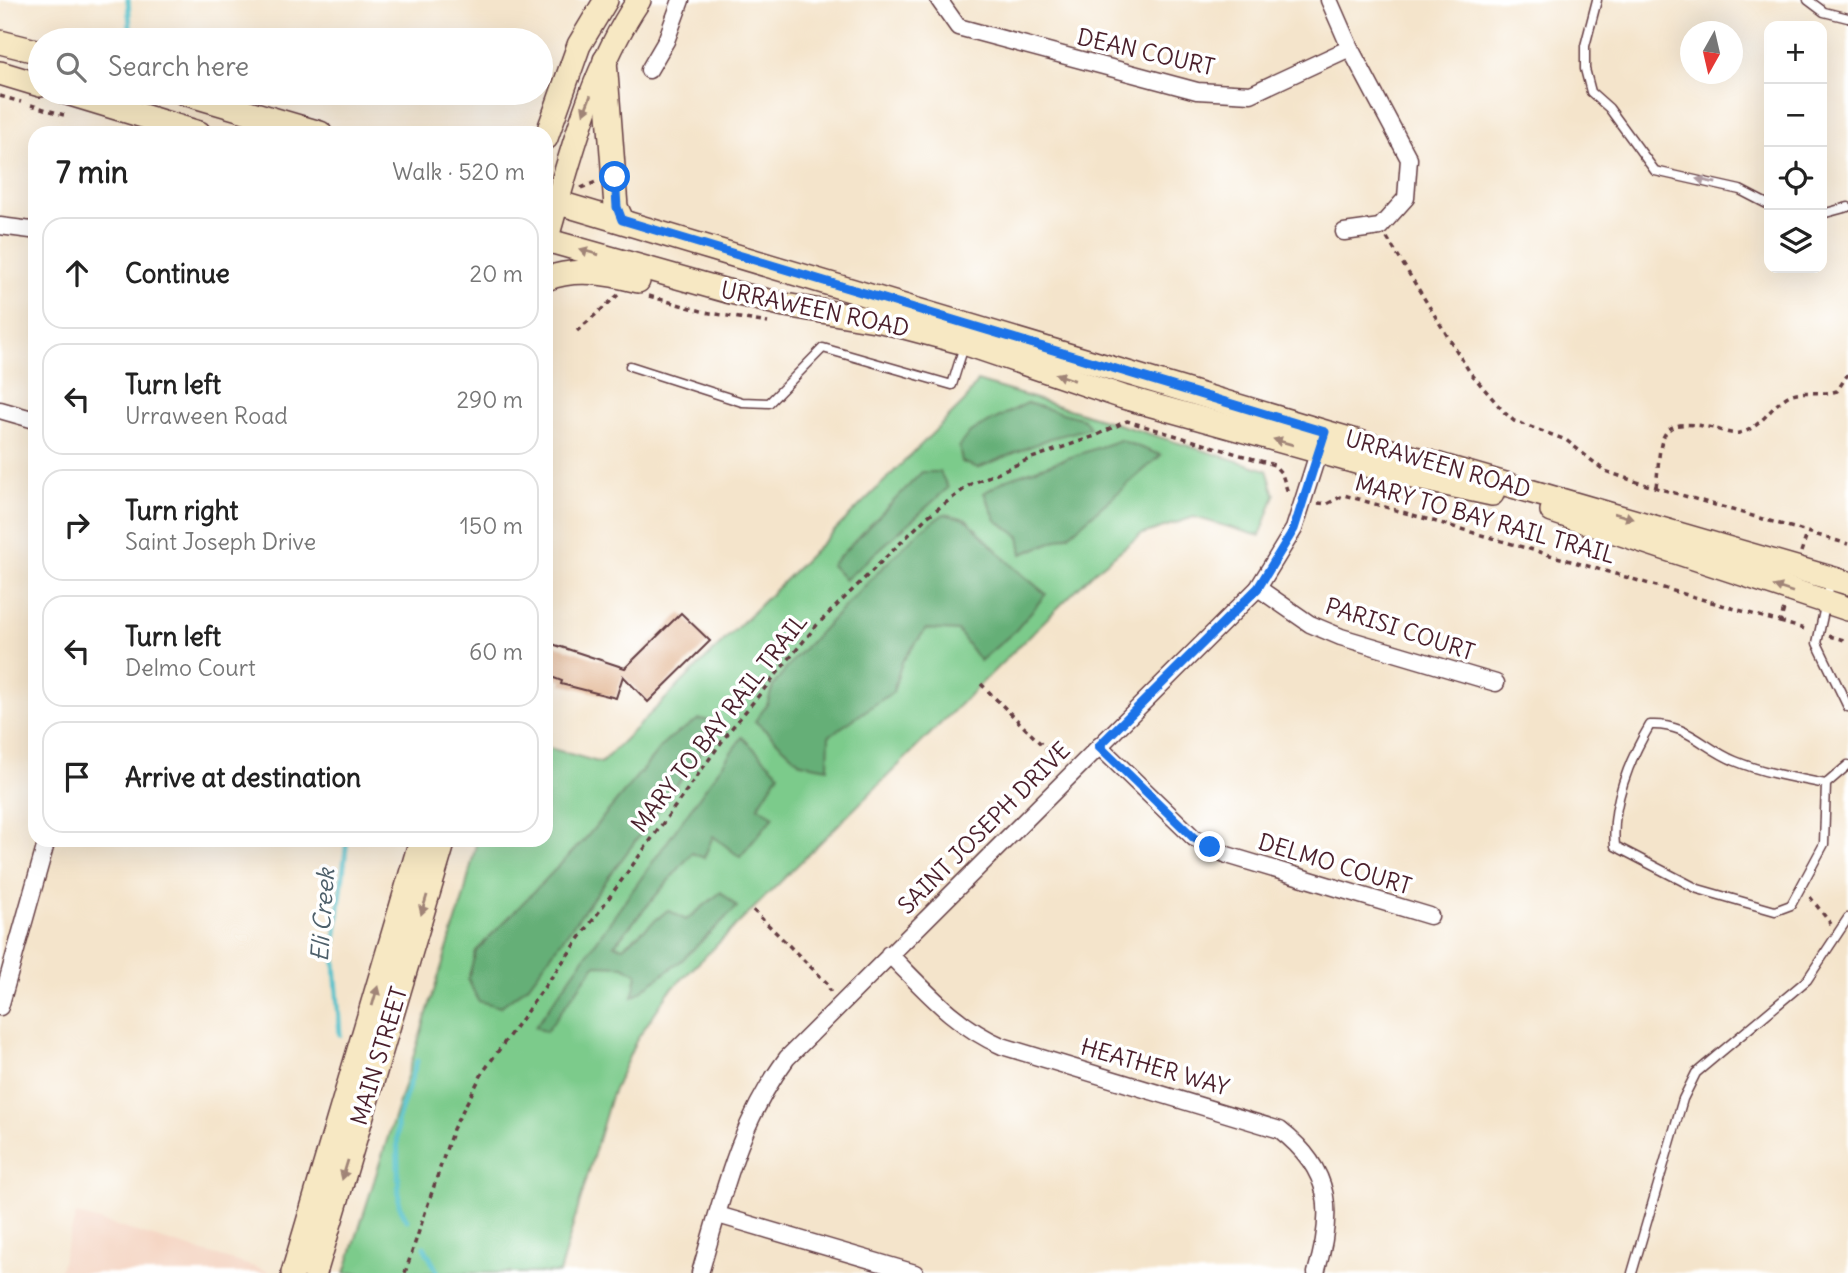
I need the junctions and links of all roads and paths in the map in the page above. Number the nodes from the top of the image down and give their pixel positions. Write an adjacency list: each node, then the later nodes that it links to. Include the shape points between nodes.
1 (606, 0): 20 (main road, via 579,45)
2 (639, 0): 12 (main road)
3 (681, 0): 13 (street)
4 (939, 0): 10 (street, DEAN COURT, via 958,27 1197,92 1251,94)
5 (1329, 0): 10 (street)
6 (1597, 0): 25 (lane, one-way to 6, via 1740,190 1655,171 1609,108 1591,92 1585,46)
7 (1808, 0): 8 (lane, via 1824,12)
8 (1848, 18)
9 (0, 42): 11 (main road)
10 (1350, 48): 30 (street, via 1409,159 1406,198)
11 (28, 49)
12 (606, 60): 23 (main road, one-way to 23); 28 (main road, via 617,207)
13 (649, 70)
14 (0, 73): 15 (main road)
15 (28, 81)
16 (107, 105): 18 (main road)
17 (225, 105): 19 (main road)
18 (176, 126)
19 (296, 126)
20 (548, 126)
21 (608, 177): 22 (path, via 582,188)
22 (574, 186)
23 (553, 198)
24 (553, 201): 28 (main road, URRAWEEN ROAD)
25 (1764, 202)
26 (1848, 207): 27 (lane)
27 (1827, 213)
28 (622, 220): 43 (main road, URRAWEEN ROAD)
29 (0, 226): 31 (street)
30 (1380, 227): 32 (street); 44 (path, via 1469,371 1504,412 1514,421 1566,440 1605,471)
31 (28, 230)
32 (1343, 232)
33 (553, 242): 36 (main road, URRAWEEN ROAD, one-way to 33)
34 (553, 278): 36 (main road, via 584,272 615,274 726,306)
35 (625, 289): 37 (path)
36 (785, 305): 38 (main road, URRAWEEN ROAD, via 881,321)
37 (578, 331)
38 (964, 343): 39 (lane, via 952,384 823,348 769,403 743,402); 43 (main road, URRAWEEN ROAD, one-way to 38, via 1123,397)
39 (630, 366)
40 (1848, 374): 44 (path, via 1837,391 1790,395 1752,429 1736,434 1684,422 1673,425 1662,437)
41 (0, 410): 42 (street)
42 (28, 418)
43 (1322, 442): 45 (street, SAINT JOSEPH DRIVE); 48 (main road, URRAWEEN ROAD, one-way to 48); 51 (main road, URRAWEEN ROAD, one-way to 43, via 1539,507)
44 (1656, 488): 46 (path)
45 (1304, 499): 50 (street, SAINT JOSEPH DRIVE, via 1294,529); 51 (path, MARY TO BAY RAIL TRAIL, via 1327,504 1344,495 1780,622); 75 (path, MARY TO BAY RAIL TRAIL, via 1288,493 1274,465 1126,421 971,484 928,516 817,625 731,729 483,1072 453,1129)
46 (1807, 534): 47 (path); 48 (path)
47 (1848, 544)
48 (1797, 568): 49 (main road, URRAWEEN ROAD)
49 (1840, 581): 52 (lane)
50 (1258, 588): 54 (street, PARISI COURT, via 1331,633); 57 (street, SAINT JOSEPH DRIVE)
51 (1789, 591): 52 (main road, URRAWEEN ROAD)
52 (1824, 603): 53 (main road, URRAWEEN ROAD); 56 (lane, via 1817,643)
53 (1848, 609)
54 (1496, 683)
55 (981, 684): 59 (path, via 1052,755)
56 (1848, 707)
57 (1099, 746): 59 (street, SAINT JOSEPH DRIVE); 66 (street, DELMO COURT, via 1194,838 1210,847)
58 (1848, 765): 60 (lane)
59 (1066, 779): 69 (street, SAINT JOSEPH DRIVE)
60 (1826, 784): 64 (lane, via 1824,844); 64 (lane, via 1775,775 1733,761 1671,724 1650,725 1639,744 1613,825 1615,846 1699,889 1774,911 1791,905)
61 (45, 847): 71 (street)
62 (419, 847): 73 (main road, MAIN STREET, one-way to 62)
63 (442, 847): 74 (main road, MAIN STREET, one-way to 74)
64 (1802, 888): 68 (path)
65 (753, 910): 70 (path, via 829,985)
66 (1430, 916)
67 (1848, 918): 68 (lane)
68 (1840, 934): 79 (lane, via 1807,980 1696,1073 1683,1099)
69 (889, 954): 70 (street, SAINT JOSEPH DRIVE); 78 (street, HEATHER WAY, via 956,1021 977,1035 1280,1130 1311,1162 1328,1202)
70 (839, 1005): 72 (street, SAINT JOSEPH DRIVE, via 787,1058 766,1087 741,1136)
71 (0, 1007)
72 (718, 1215): 76 (street, SAINT JOSEPH DRIVE); 77 (street)
73 (293, 1273)
74 (315, 1273)
75 (405, 1273)
76 (700, 1273)
77 (915, 1273)
78 (1317, 1273)
79 (1632, 1273)

